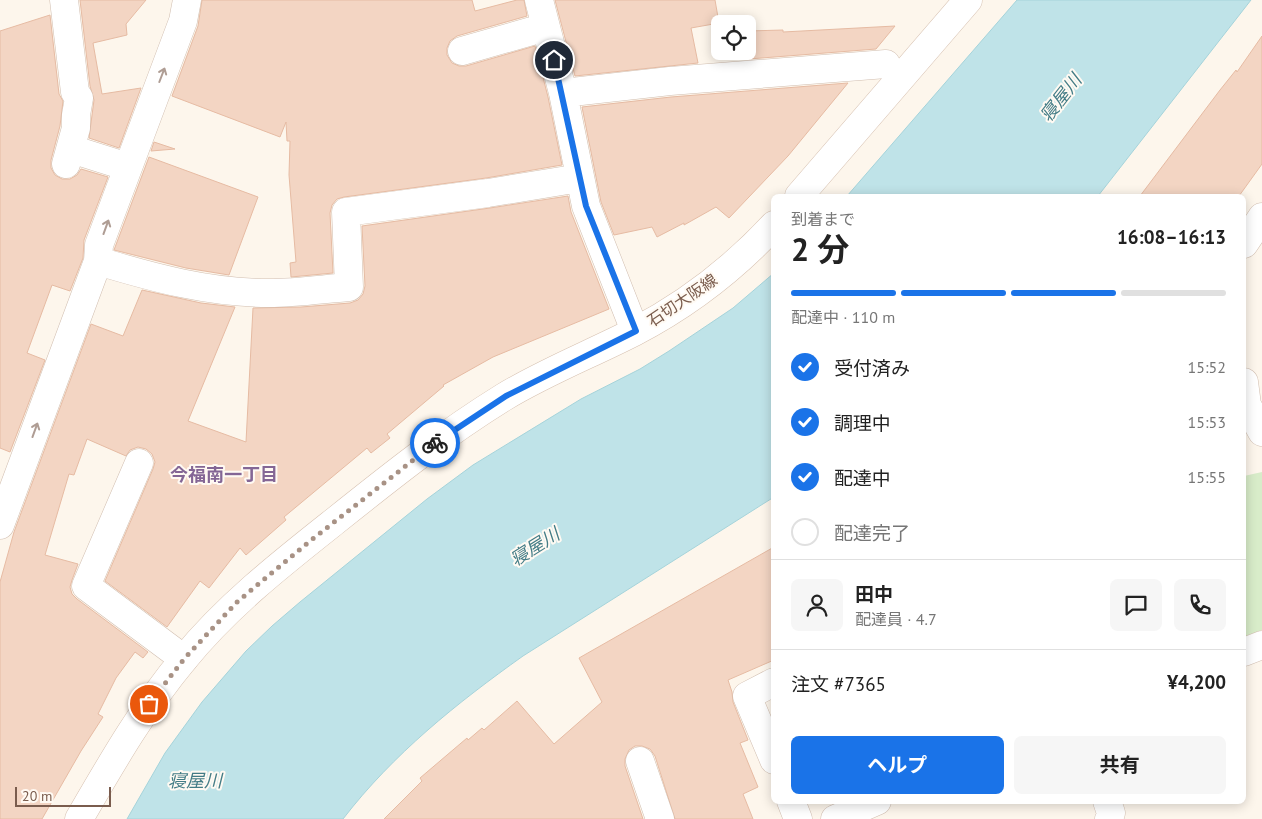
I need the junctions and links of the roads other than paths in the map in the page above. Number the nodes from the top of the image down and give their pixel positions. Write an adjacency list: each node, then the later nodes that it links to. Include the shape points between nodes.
1 (64, 0): 9 (street, via 75,92 79,98 76,128 68,157)
2 (187, 0): 9 (street, one-way to 2, via 183,21)
3 (539, 0): 5 (street)
4 (968, 0): 11 (street)
5 (546, 27): 6 (street); 8 (street)
6 (462, 51)
7 (886, 64): 8 (street)
8 (563, 93): 10 (street)
9 (128, 167): 15 (street, one-way to 9, via 99,245)
10 (580, 178): 15 (street, via 346,212 349,288 270,293 219,290 185,285); 16 (street, via 586,206)
11 (801, 194)
12 (1262, 217): 14 (street)
13 (771, 227): 16 (street, 石切大阪線, via 699,291)
14 (1246, 241)
15 (98, 260): 19 (street, one-way to 15)
16 (636, 331): 24 (street, 石切大阪線, via 506,396 442,437 268,575 217,622)
17 (1246, 397): 18 (street)
18 (1260, 427)
19 (10, 463): 21 (street)
20 (139, 463): 24 (street, via 86,586)
21 (0, 525)
22 (1262, 645): 23 (street)
23 (1246, 651)
24 (184, 659): 31 (street, 石切大阪線, via 149,704)
25 (771, 684): 26 (street, via 747,696)
26 (771, 753)
27 (640, 761): 32 (street)
28 (792, 804): 33 (street)
29 (870, 804): 34 (street)
30 (1108, 804): 35 (street)
31 (79, 819)
32 (660, 819)
33 (798, 819)
34 (834, 819)
35 (1109, 819)

